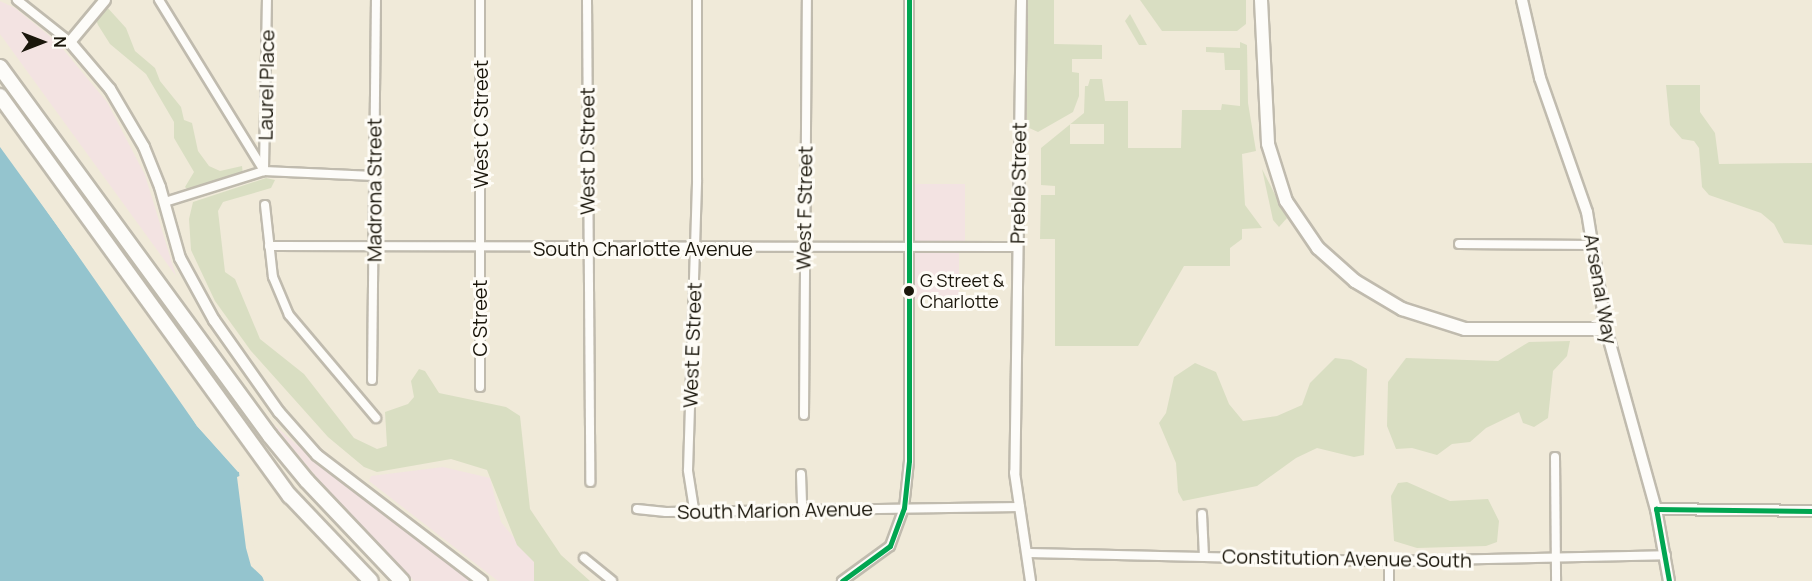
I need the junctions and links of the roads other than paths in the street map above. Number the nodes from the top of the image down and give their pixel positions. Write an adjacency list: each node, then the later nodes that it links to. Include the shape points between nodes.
1 (17, 0): 14 (street)
2 (105, 0): 14 (main road)
3 (159, 0): 17 (street)
4 (267, 0): 17 (street, Laurel Place)
5 (376, 0): 18 (street, Madrona Street)
6 (480, 0): 28 (street, West C Street)
7 (587, 0): 29 (street, West D Street)
8 (697, 0): 26 (street, West E Street)
9 (807, 0): 30 (street, West F Street)
10 (909, 0): 22 (street)
11 (1021, 0): 27 (street, Preble Street)
12 (1261, 0): 31 (main road, via 1268,144 1286,201 1318,248 1355,281 1402,309 1465,329)
13 (1522, 0): 23 (main road, Arsenal Way, via 1540,78 1587,212)
14 (70, 42): 19 (main road, via 124,112 147,154)
15 (0, 67): 54 (highway, via 270,436 307,482)
16 (0, 96): 53 (highway, via 290,496)
17 (264, 171): 18 (street); 19 (street)
18 (374, 176): 25 (street, Madrona Street)
19 (165, 202): 55 (main road, via 189,281 279,412 317,455)
20 (266, 205): 24 (street)
21 (1459, 244): 23 (street)
22 (909, 245): 27 (street, South Charlotte Avenue); 30 (street, South Charlotte Avenue); 41 (street, via 909,461)
23 (1593, 245): 31 (main road, Arsenal Way)
24 (269, 246): 25 (street, South Charlotte Avenue); 35 (street, via 273,277 289,315)
25 (374, 246): 28 (street, South Charlotte Avenue); 32 (street, Madrona Street)
26 (695, 247): 29 (street, South Charlotte Avenue); 30 (street, South Charlotte Avenue); 42 (street, West E Street, via 688,470)
27 (1017, 247): 39 (street, Preble Street, via 1014,472)
28 (479, 248): 29 (street, South Charlotte Avenue); 33 (street, C Street)
29 (587, 248): 38 (street, West D Street)
30 (803, 248): 34 (street, West F Street)
31 (1606, 329): 43 (main road, Arsenal Way)
32 (372, 380)
33 (480, 387)
34 (804, 415)
35 (376, 418)
36 (1555, 457): 48 (street)
37 (801, 474): 44 (street)
38 (590, 483)
39 (1020, 507): 41 (street, South Marion Avenue); 47 (street, Preble Street)
40 (638, 508): 42 (street, South Marion Avenue, via 666,512)
41 (904, 508): 44 (street, South Marion Avenue); 57 (street, via 890,546)
42 (694, 509): 44 (street, South Marion Avenue)
43 (1656, 509): 45 (main road); 49 (main road, Arsenal Way)
44 (802, 510)
45 (1812, 511)
46 (1202, 514): 50 (street)
47 (1029, 553): 50 (street, Constitution Avenue South); 58 (street, Preble Street)
48 (1555, 555): 49 (street, Constitution Avenue South); 52 (street, Constitution Avenue South); 60 (street)
49 (1666, 555): 61 (main road, Arsenal Way)
50 (1204, 556): 52 (street, Constitution Avenue South)
51 (584, 558): 56 (street)
52 (1389, 561): 59 (street)
53 (371, 581)
54 (402, 581)
55 (482, 581)
56 (612, 581)
57 (842, 581)
58 (1030, 581)
59 (1389, 581)
60 (1557, 581)
61 (1669, 581)

